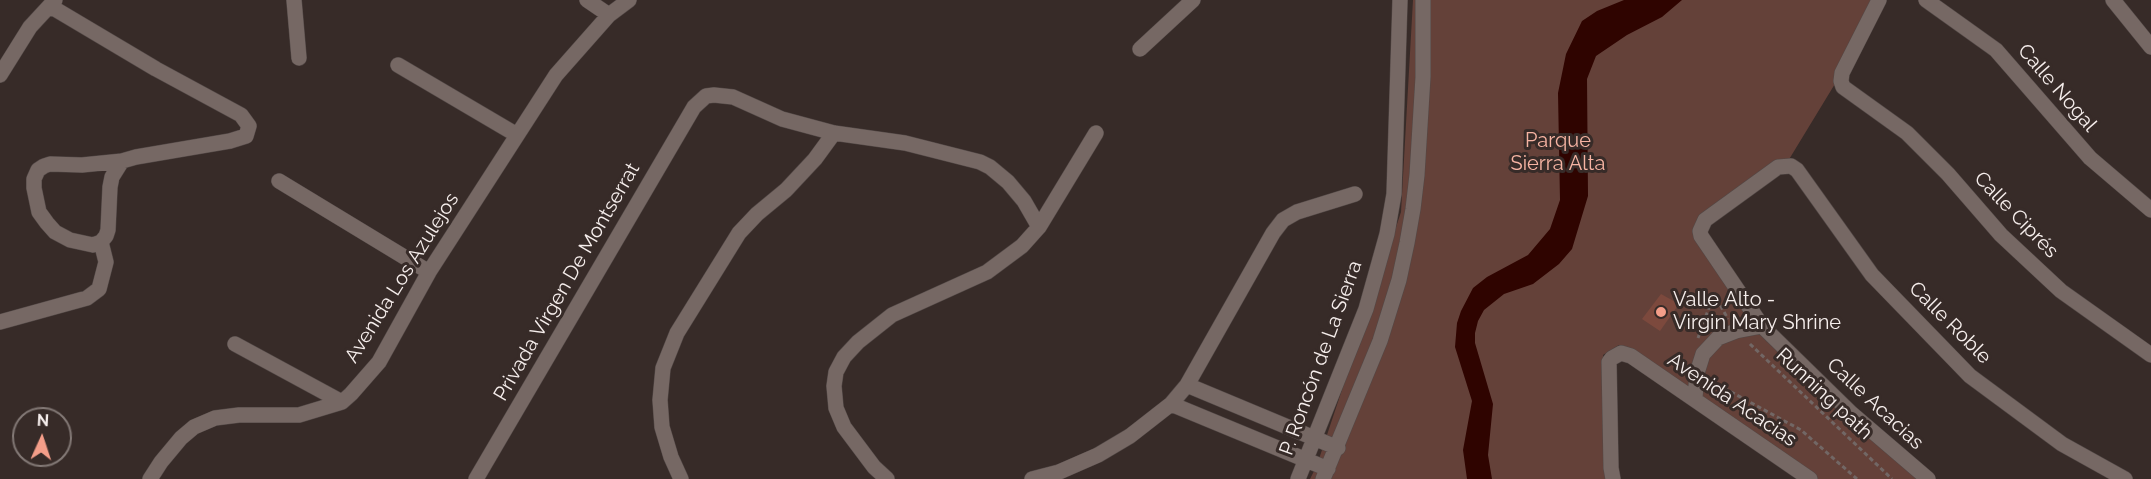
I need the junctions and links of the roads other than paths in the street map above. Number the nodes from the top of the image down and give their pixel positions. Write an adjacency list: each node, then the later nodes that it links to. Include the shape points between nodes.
1 (294, 0): 16 (street)
2 (587, 0): 11 (street)
3 (629, 0): 11 (street, Avenida Los Azulejos)
4 (1193, 0): 15 (street)
5 (1400, 0): 12 (street, P. Roncón de La Sierra)
6 (1879, 0): 33 (street, Calle Ciprés, via 1840,77 1843,87 1908,133 2001,235 2061,291)
7 (1926, 0): 26 (street, Calle Nogal, via 1996,50 2090,158)
8 (2113, 0): 14 (street)
9 (1424, 1): 13 (street)
10 (52, 3): 18 (street, via 30,27); 22 (street, via 156,69 246,118 249,126 246,136 230,141)
11 (609, 15): 21 (street, Avenida Los Azulejos, via 556,75)
12 (1398, 41): 13 (street); 38 (street, P. Roncón de La Sierra, via 1394,194 1387,234 1366,309)
13 (1423, 41): 39 (street, via 1417,176 1407,243 1390,314)
14 (2151, 47)
15 (1140, 50)
16 (299, 58)
17 (398, 65): 21 (street)
18 (0, 75)
19 (834, 133): 27 (street, via 905,143 980,162 1008,183); 44 (street, Privada Virgen De Montserrat, via 782,119 725,95 706,96 694,107); 45 (street, via 786,190 739,232 677,333 663,368 660,400 662,427)
20 (1096, 133): 27 (street)
21 (517, 135): 29 (street, Avenida Los Azulejos)
22 (122, 161): 28 (street, via 112,177 108,230); 28 (street, via 50,164 38,170 34,179 39,212 55,232 83,244)
23 (1778, 167): 31 (street, Calle Acacias, via 1705,220 1700,231); 52 (street, Calle Roble, via 1791,166 1797,170 1872,275 1970,376 2062,444)
24 (279, 181): 29 (street)
25 (1355, 194): 34 (street, via 1283,220)
26 (2151, 210)
27 (1039, 227): 46 (street, via 1007,260 892,315 844,357 836,372 836,408 844,427)
28 (101, 242): 30 (street, via 106,262 99,289 87,298)
29 (429, 272): 36 (street, Avenida Los Azulejos, via 379,362)
30 (0, 322)
31 (1762, 326): 35 (street, via 1718,338 1703,354); 51 (street, Calle Acacias, via 1851,413)
32 (235, 344): 36 (street)
33 (2151, 355)
34 (1187, 385): 37 (street); 38 (street)
35 (1695, 398): 49 (street, Avenida Acacias, via 1631,356 1616,355 1610,362); 50 (street, Avenida Acacias)
36 (342, 402): 43 (street, Avenida Los Azulejos, via 299,416 215,418 181,438)
37 (1171, 404): 40 (street); 42 (street, via 1122,441)
38 (1315, 438): 39 (street); 40 (street, P. Roncón de La Sierra)
39 (1338, 448): 41 (street)
40 (1306, 459): 41 (street); 48 (street, P. Roncón de La Sierra)
41 (1326, 474)
42 (1062, 475): 47 (street)
43 (150, 479)
44 (476, 479)
45 (681, 479)
46 (887, 479)
47 (1032, 479)
48 (1298, 479)
49 (1613, 479)
50 (1810, 479)
51 (1928, 479)
52 (2125, 479)

